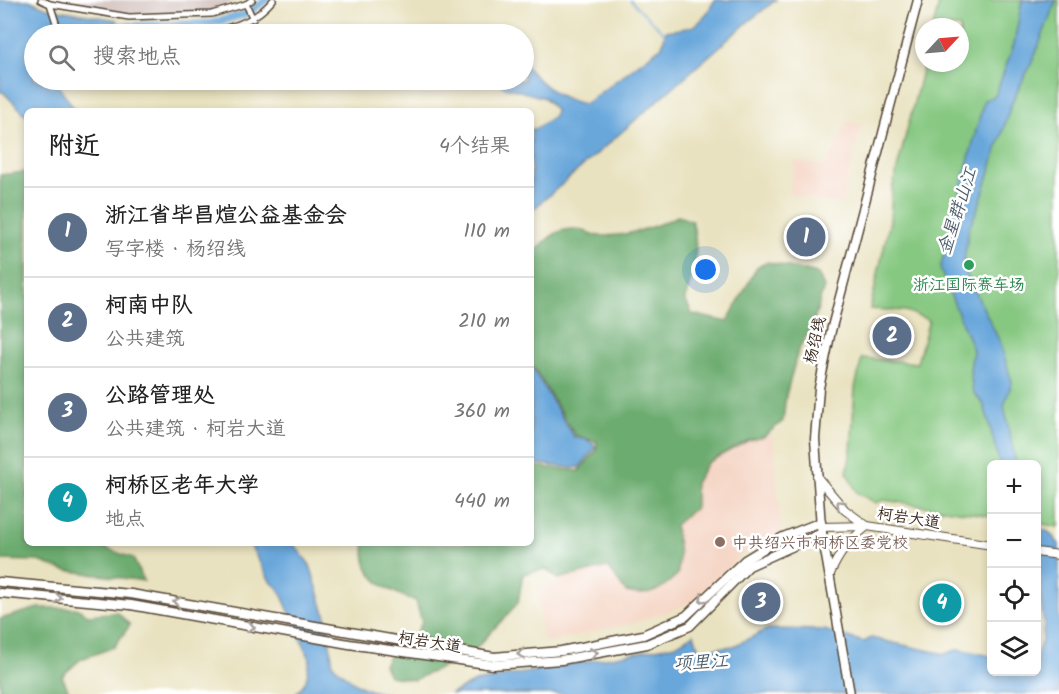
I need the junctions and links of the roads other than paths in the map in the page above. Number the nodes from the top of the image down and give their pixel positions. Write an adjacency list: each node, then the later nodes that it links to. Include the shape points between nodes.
1 (41, 0): 5 (street)
2 (273, 0): 6 (street)
3 (918, 0): 9 (main road, 杨绍线, via 831,331 819,388)
4 (249, 2): 5 (street, via 212,14 129,17); 6 (street)
5 (50, 4): 7 (street)
6 (253, 19): 8 (street)
7 (56, 24)
8 (239, 24)
9 (817, 477): 10 (street, one-way to 9, via 845,510); 11 (main road, 杨绍线)
10 (867, 526): 11 (street, 柯岩大道); 12 (street, 柯岩大道); 15 (street, via 849,541)
11 (821, 527): 15 (main road, 杨绍线); 16 (main road, 柯岩大道, one-way to 16, via 783,537 745,560 686,616 643,635 561,651 494,657 131,594); 17 (main road, 柯岩大道, one-way to 11, via 131,605 493,665 561,660 647,644 690,626 750,566)
12 (987, 544)
13 (1041, 553): 14 (street)
14 (1059, 555)
15 (829, 576): 18 (main road, 杨绍线)
16 (0, 582)
17 (0, 593)
18 (850, 694)

